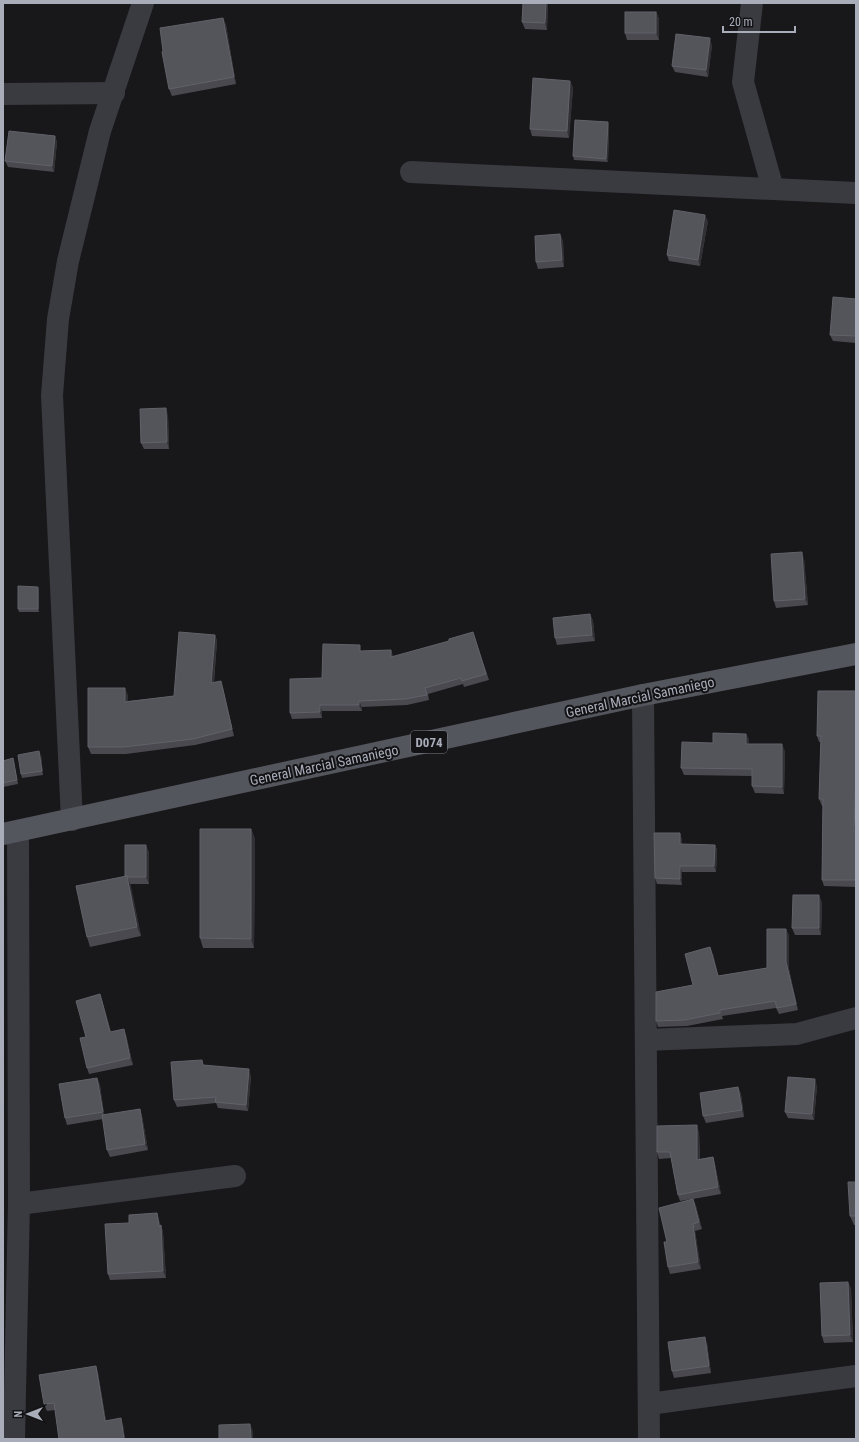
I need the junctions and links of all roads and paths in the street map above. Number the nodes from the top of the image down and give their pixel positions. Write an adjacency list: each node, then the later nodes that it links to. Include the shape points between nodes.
1 (144, 3): 3 (street)
2 (752, 3): 6 (street, via 743,82)
3 (114, 93): 4 (street); 10 (street, via 100,131 68,261 58,319 52,395)
4 (3, 94)
5 (411, 172): 6 (street)
6 (773, 189): 7 (street)
7 (856, 193)
8 (856, 654): 9 (main road, General Marcial Samaniego / D074)
9 (643, 695): 10 (main road, General Marcial Samaniego / D074); 13 (street)
10 (72, 820): 11 (main road, General Marcial Samaniego / D074)
11 (11, 833): 15 (street)
12 (856, 1018): 13 (street, via 797,1034)
13 (646, 1040): 17 (street)
14 (235, 1176): 15 (street)
15 (19, 1204): 18 (street)
16 (856, 1376): 17 (street)
17 (649, 1404): 19 (street)
18 (14, 1439)
19 (649, 1439)

